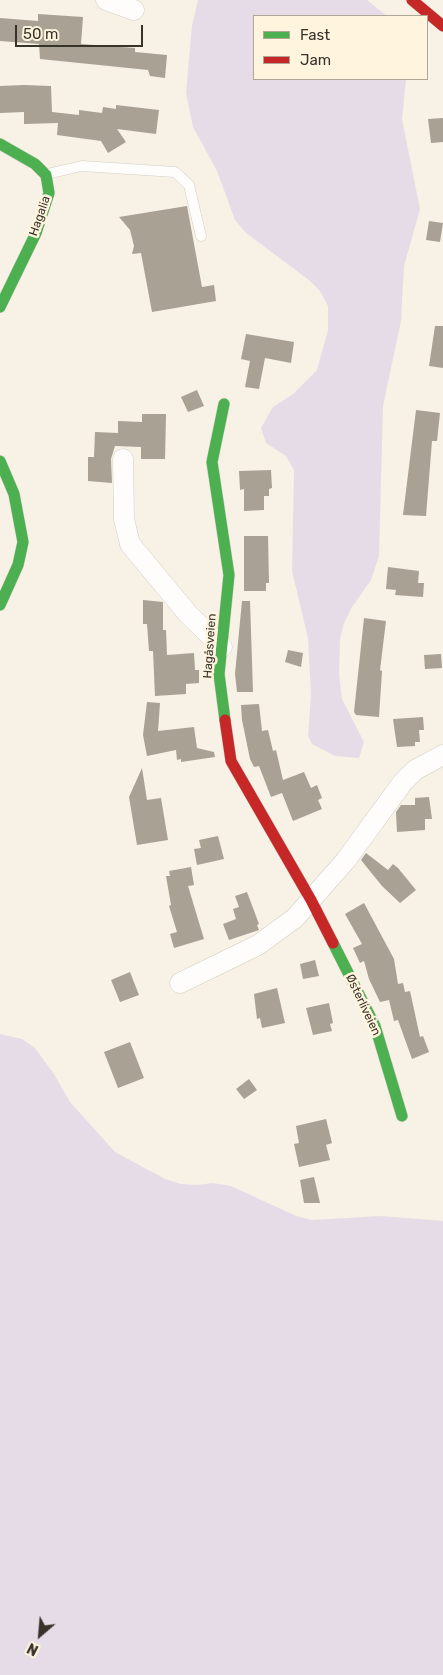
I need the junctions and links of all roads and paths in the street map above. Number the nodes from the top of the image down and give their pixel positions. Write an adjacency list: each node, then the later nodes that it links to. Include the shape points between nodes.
1 (106, 0): 3 (street)
2 (412, 0): 4 (street)
3 (134, 10)
4 (443, 26)
5 (0, 144): 6 (street, via 35,164)
6 (46, 175): 7 (lane, via 82,166 175,172 189,185); 8 (street, Hagalia, via 49,193 44,210)
7 (201, 236)
8 (0, 307)
9 (224, 404): 13 (street, Hagåsveien, via 212,462 229,576)
10 (124, 460): 13 (street, via 124,518 130,544 188,614)
11 (0, 461): 12 (street, via 14,494 22,542 12,581)
12 (0, 605)
13 (222, 647): 15 (street, Hagåsveien, via 220,674 231,761)
14 (443, 755): 15 (street, via 415,770 403,782 346,860)
15 (311, 900): 16 (street, via 295,918 258,945); 17 (street, Østerliveien, via 375,1026)
16 (180, 983)
17 (402, 1116)

